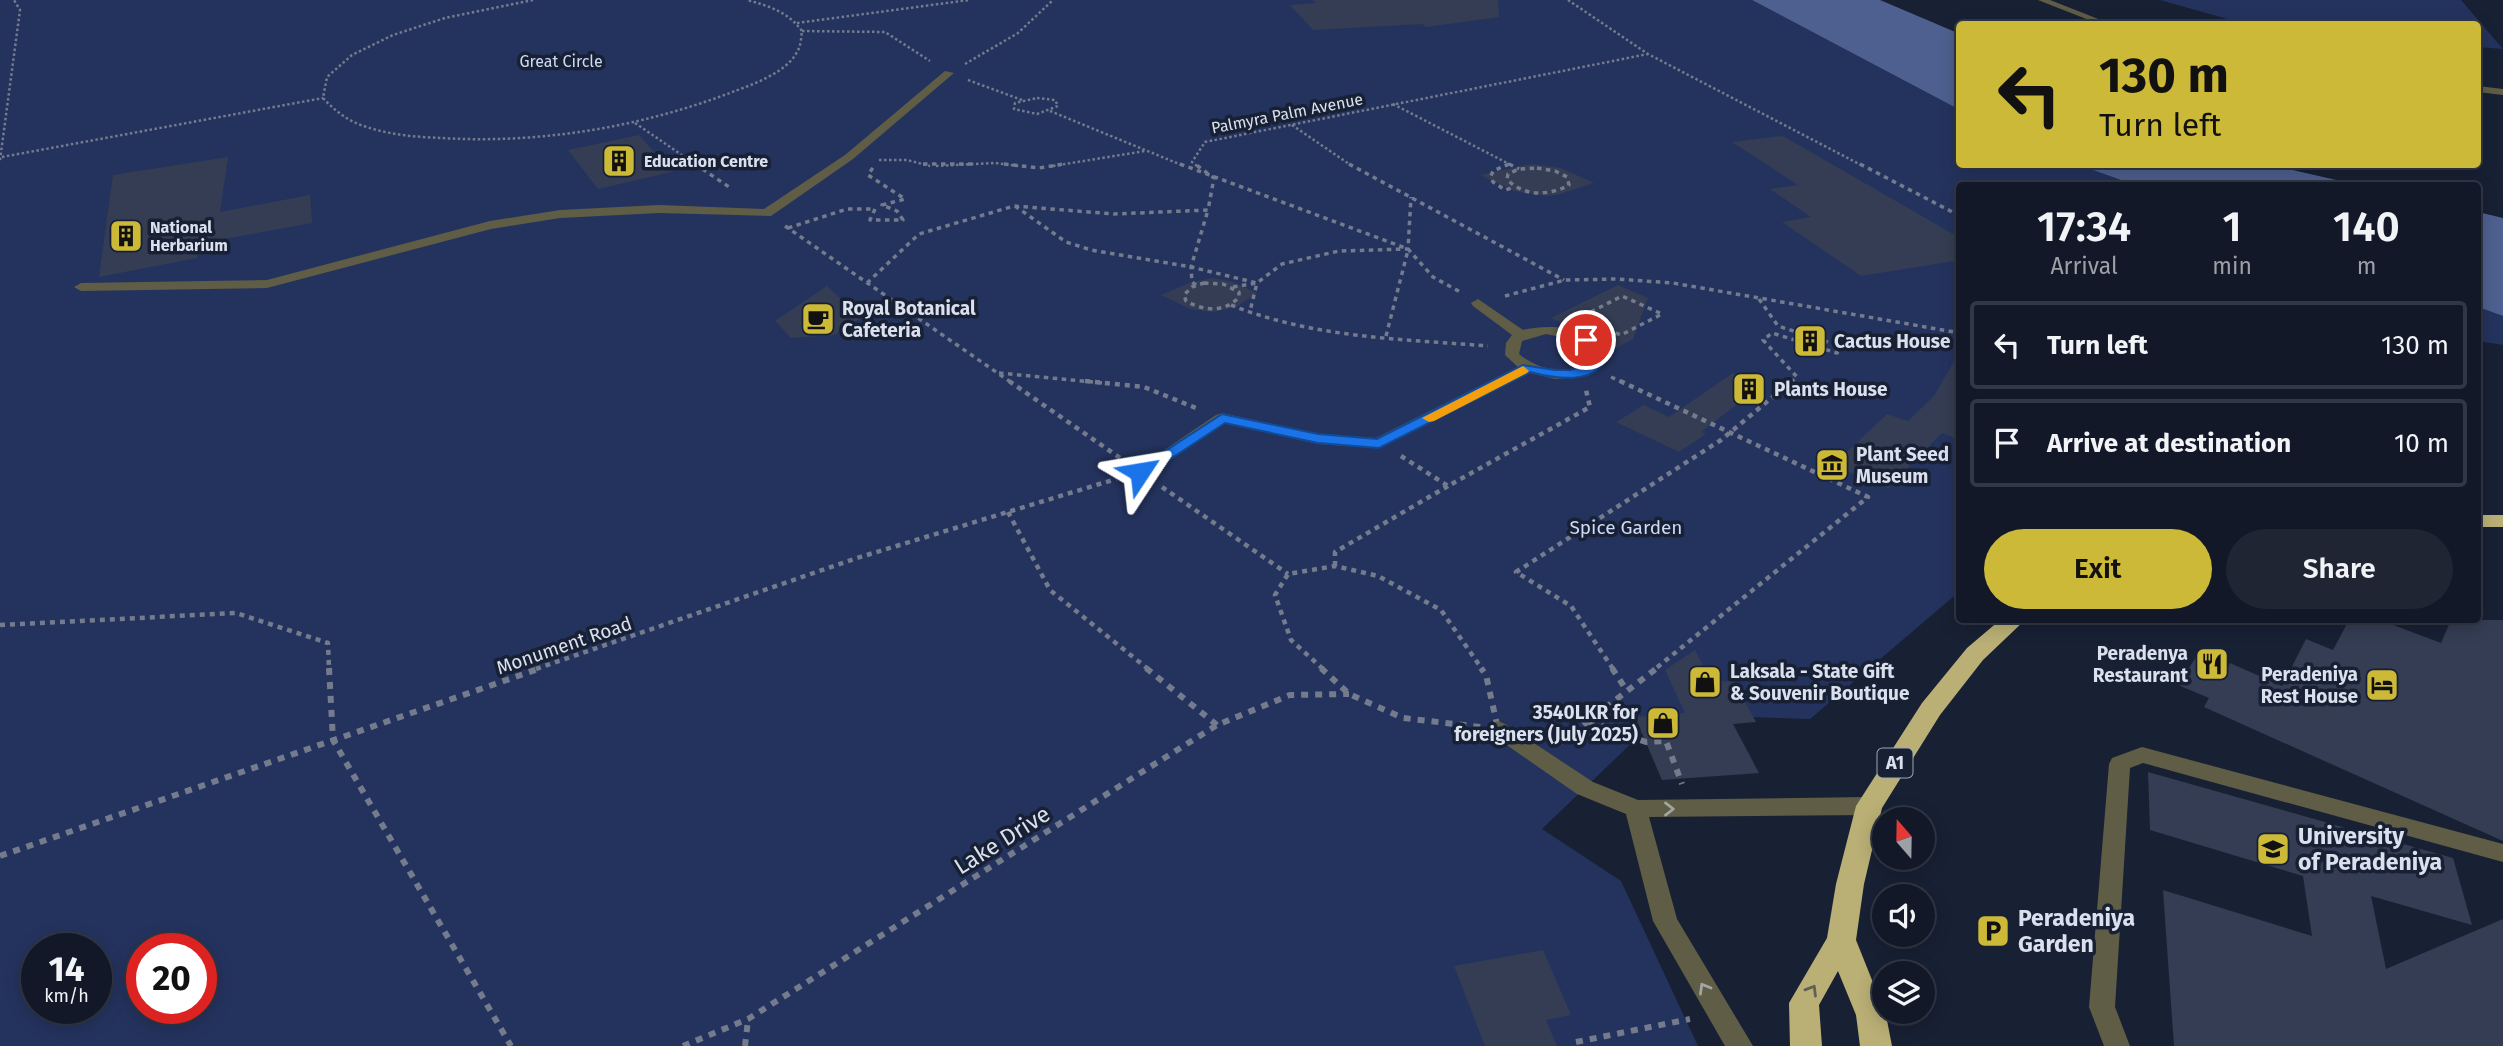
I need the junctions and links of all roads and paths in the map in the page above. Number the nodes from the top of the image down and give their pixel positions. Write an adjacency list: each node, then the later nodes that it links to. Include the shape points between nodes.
1 (14, 0): 26 (path, via 20,10)
2 (498, 0): 9 (path)
3 (533, 0): 9 (path)
4 (747, 0): 12 (path, via 775,8)
5 (969, 0): 12 (path)
6 (1053, 0): 15 (path, via 1018,33)
7 (1568, 0): 14 (path)
8 (2042, 0): 10 (lane)
9 (504, 4): 18 (path, via 393,35 352,55 327,77)
10 (2060, 4): 11 (lane)
11 (2099, 21)
12 (797, 23): 13 (path)
13 (802, 31): 15 (path, via 885,32); 22 (path, via 797,53 767,78 711,102)
14 (1648, 54): 20 (path, Palmyra Palm Avenue); 36 (path)
15 (950, 73): 19 (path); 25 (lane)
16 (2481, 89): 17 (lane)
17 (2503, 92)
18 (323, 98): 22 (path, via 339,116 362,125 427,137 528,136); 26 (path)
19 (1022, 100): 21 (path, via 1055,100 1058,106); 21 (path, via 1014,109 1027,114)
20 (1393, 104): 23 (path, Palmyra Palm Avenue); 28 (path)
21 (1050, 111): 24 (path)
22 (635, 122): 35 (path)
23 (1292, 124): 30 (path, Palmyra Palm Avenue, via 1205,142 1192,162); 32 (path, via 1349,164)
24 (1147, 151): 27 (path, via 1039,168); 30 (path)
25 (849, 157): 27 (path); 35 (lane)
26 (1, 159)
27 (878, 160): 37 (path, via 868,175 905,199 882,205 897,211 903,220 870,220 875,209 847,209)
28 (1509, 164): 29 (path); 31 (path, via 1491,176 1505,190)
29 (1519, 169): 31 (path, via 1508,174); 31 (path, via 1549,169 1570,181 1564,189 1549,192)
30 (1214, 178): 34 (path); 38 (path)
31 (1515, 187)
32 (1411, 197): 38 (path); 40 (path)
33 (1014, 206): 34 (path, via 1114,214); 39 (path, via 1066,242 1118,257); 41 (path, via 919,234)
34 (1208, 210): 39 (path)
35 (766, 213): 37 (path); 44 (lane, via 659,209 560,214 490,225 267,284)
36 (1956, 214)
37 (788, 228): 41 (path)
38 (1408, 250): 42 (path, via 1339,251 1282,264); 47 (path, via 1433,276); 54 (path)
39 (1192, 267): 42 (path); 43 (path)
40 (1565, 280): 46 (path, via 1673,283); 47 (path)
41 (867, 283): 59 (path)
42 (1257, 283): 45 (path); 49 (path)
43 (1196, 285): 45 (path); 48 (path, via 1184,295 1191,305 1209,309)
44 (81, 287)
45 (1233, 287): 48 (path, via 1239,296)
46 (1758, 298): 50 (path); 51 (path)
47 (1478, 303): 53 (lane)
48 (1231, 305): 49 (path)
49 (1250, 312): 54 (path, via 1333,333)
50 (1778, 326): 52 (path); 52 (path, via 1843,347 1837,353)
51 (1956, 332)
52 (1772, 333): 71 (path, via 1763,340 1797,377 1721,440 1516,572 1571,606)
53 (1521, 335): 55 (lane, via 1546,330); 56 (lane)
54 (1387, 336): 56 (path)
55 (1581, 337): 55 (path, via 1596,324 1581,317 1622,296 1662,314 1621,335 1607,329); 58 (lane, via 1600,354)
56 (1510, 348): 57 (lane, via 1511,355)
57 (1528, 368): 58 (lane, via 1555,374); 61 (lane)
58 (1587, 370): 63 (path, via 1590,407); 71 (path, via 1868,496)
59 (998, 373): 60 (path, via 1144,387); 62 (path)
60 (1222, 418): 61 (lane, via 1318,439); 62 (lane)
61 (1379, 443): 63 (path)
62 (1140, 472): 64 (path, Monument Road); 68 (path)
63 (1448, 486): 67 (path, via 1335,552)
64 (1008, 512): 74 (path, via 1050,590); 76 (path, Monument Road, via 857,558)
65 (2481, 521): 66 (highway)
66 (2503, 521)
67 (1335, 566): 68 (path); 75 (path, via 1378,576 1441,610 1486,675)
68 (1288, 574): 72 (path, via 1275,595 1291,640)
69 (2011, 623): 78 (highway, A1, via 1975,654 1931,709)
70 (0, 625): 76 (path, via 236,613 328,643)
71 (1627, 691): 73 (path)
72 (1349, 694): 74 (path, Lake Drive, via 1290,695); 75 (path, via 1403,718)
73 (1588, 721): 77 (path); 80 (path, via 1646,742 1666,741)
74 (1217, 725): 85 (path, Lake Drive)
75 (1498, 729): 77 (lane)
76 (333, 740): 82 (path, Monument Road); 87 (path)
77 (1541, 758): 79 (lane, via 1585,788)
78 (1869, 806): 80 (lane); 83 (highway, A1)
79 (1636, 809): 80 (lane, one-way to 80); 84 (lane, one-way to 79, via 1665,921)
80 (1688, 809)
81 (2503, 853): 93 (lane, via 2142,755 2120,764 2102,1007)
82 (0, 856)
83 (1841, 940): 91 (highway, A1, one-way to 83, via 1804,1003); 92 (highway, via 1871,1015)
84 (1718, 1013): 86 (path); 90 (lane)
85 (748, 1019): 88 (path, Lake Drive); 89 (path)
86 (1576, 1042)
87 (511, 1046)
88 (683, 1046)
89 (745, 1046)
90 (1740, 1046)
91 (1806, 1046)
92 (1876, 1046)
93 (2117, 1046)

